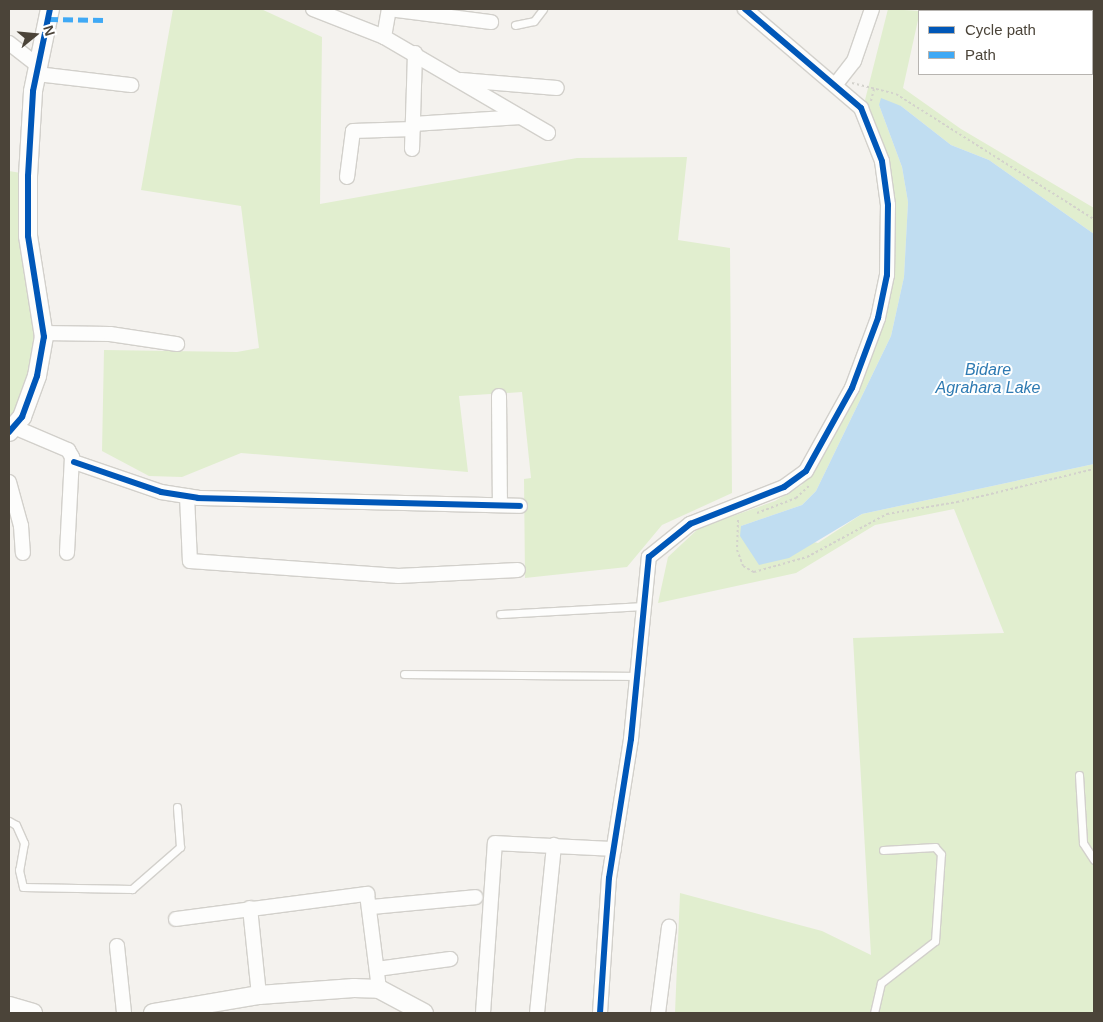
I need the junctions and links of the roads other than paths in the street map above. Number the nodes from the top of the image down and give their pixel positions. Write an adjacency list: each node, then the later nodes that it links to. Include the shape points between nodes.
1 (50, 9): 11 (street)
2 (313, 9): 8 (street)
3 (543, 9): 7 (lane, via 534,21)
4 (745, 9): 13 (street)
5 (872, 9): 13 (street, via 854,61)
6 (491, 22): 8 (street, via 389,9)
7 (515, 25)
8 (384, 37): 10 (street)
9 (9, 43): 11 (street)
10 (415, 54): 12 (street); 17 (street)
11 (37, 70): 14 (street); 21 (street, via 28,236)
12 (457, 80): 15 (street); 16 (street)
13 (838, 82): 33 (street, via 861,108 882,161 888,205 887,265 878,318 852,388 806,471 784,487 690,524 650,557)
14 (131, 85)
15 (557, 88)
16 (521, 117): 17 (street); 18 (street)
17 (413, 127): 19 (street); 20 (street, via 353,131)
18 (548, 133)
19 (412, 149)
20 (347, 177)
21 (43, 333): 22 (street, via 110,334); 24 (street, via 37,376)
22 (176, 344)
23 (499, 396): 28 (street)
24 (12, 429): 25 (street, via 68,450)
25 (74, 462): 27 (street); 31 (street)
26 (9, 482): 30 (street, via 22,526)
27 (188, 496): 28 (street); 32 (street, via 190,560 398,576)
28 (500, 505): 29 (street)
29 (520, 506)
30 (23, 553)
31 (67, 553)
32 (518, 570)
33 (645, 606): 34 (lane); 36 (street)
34 (500, 614)
35 (404, 674): 36 (lane)
36 (638, 676): 41 (street)
37 (1079, 775): 43 (lane, via 1083,843)
38 (177, 807): 39 (lane, via 180,847 132,889 24,887 19,870 24,843 21,832)
39 (9, 821)
40 (554, 845): 41 (street); 59 (street, via 495,843); 60 (street)
41 (614, 849): 61 (street)
42 (883, 850): 63 (lane, via 934,847 941,854 935,942 881,984)
43 (1094, 860)
44 (476, 897): 46 (street)
45 (250, 908): 46 (street, via 362,893 370,898); 47 (street); 53 (street)
46 (371, 908): 51 (street)
47 (176, 919)
48 (669, 928): 62 (street)
49 (117, 946): 56 (street)
50 (450, 959): 51 (street)
51 (377, 969): 52 (street)
52 (379, 989): 53 (street); 58 (street)
53 (259, 995): 57 (street)
54 (9, 1006): 55 (street)
55 (33, 1013)
56 (124, 1013)
57 (154, 1013)
58 (424, 1013)
59 (483, 1013)
60 (537, 1013)
61 (600, 1013)
62 (658, 1013)
63 (874, 1013)

